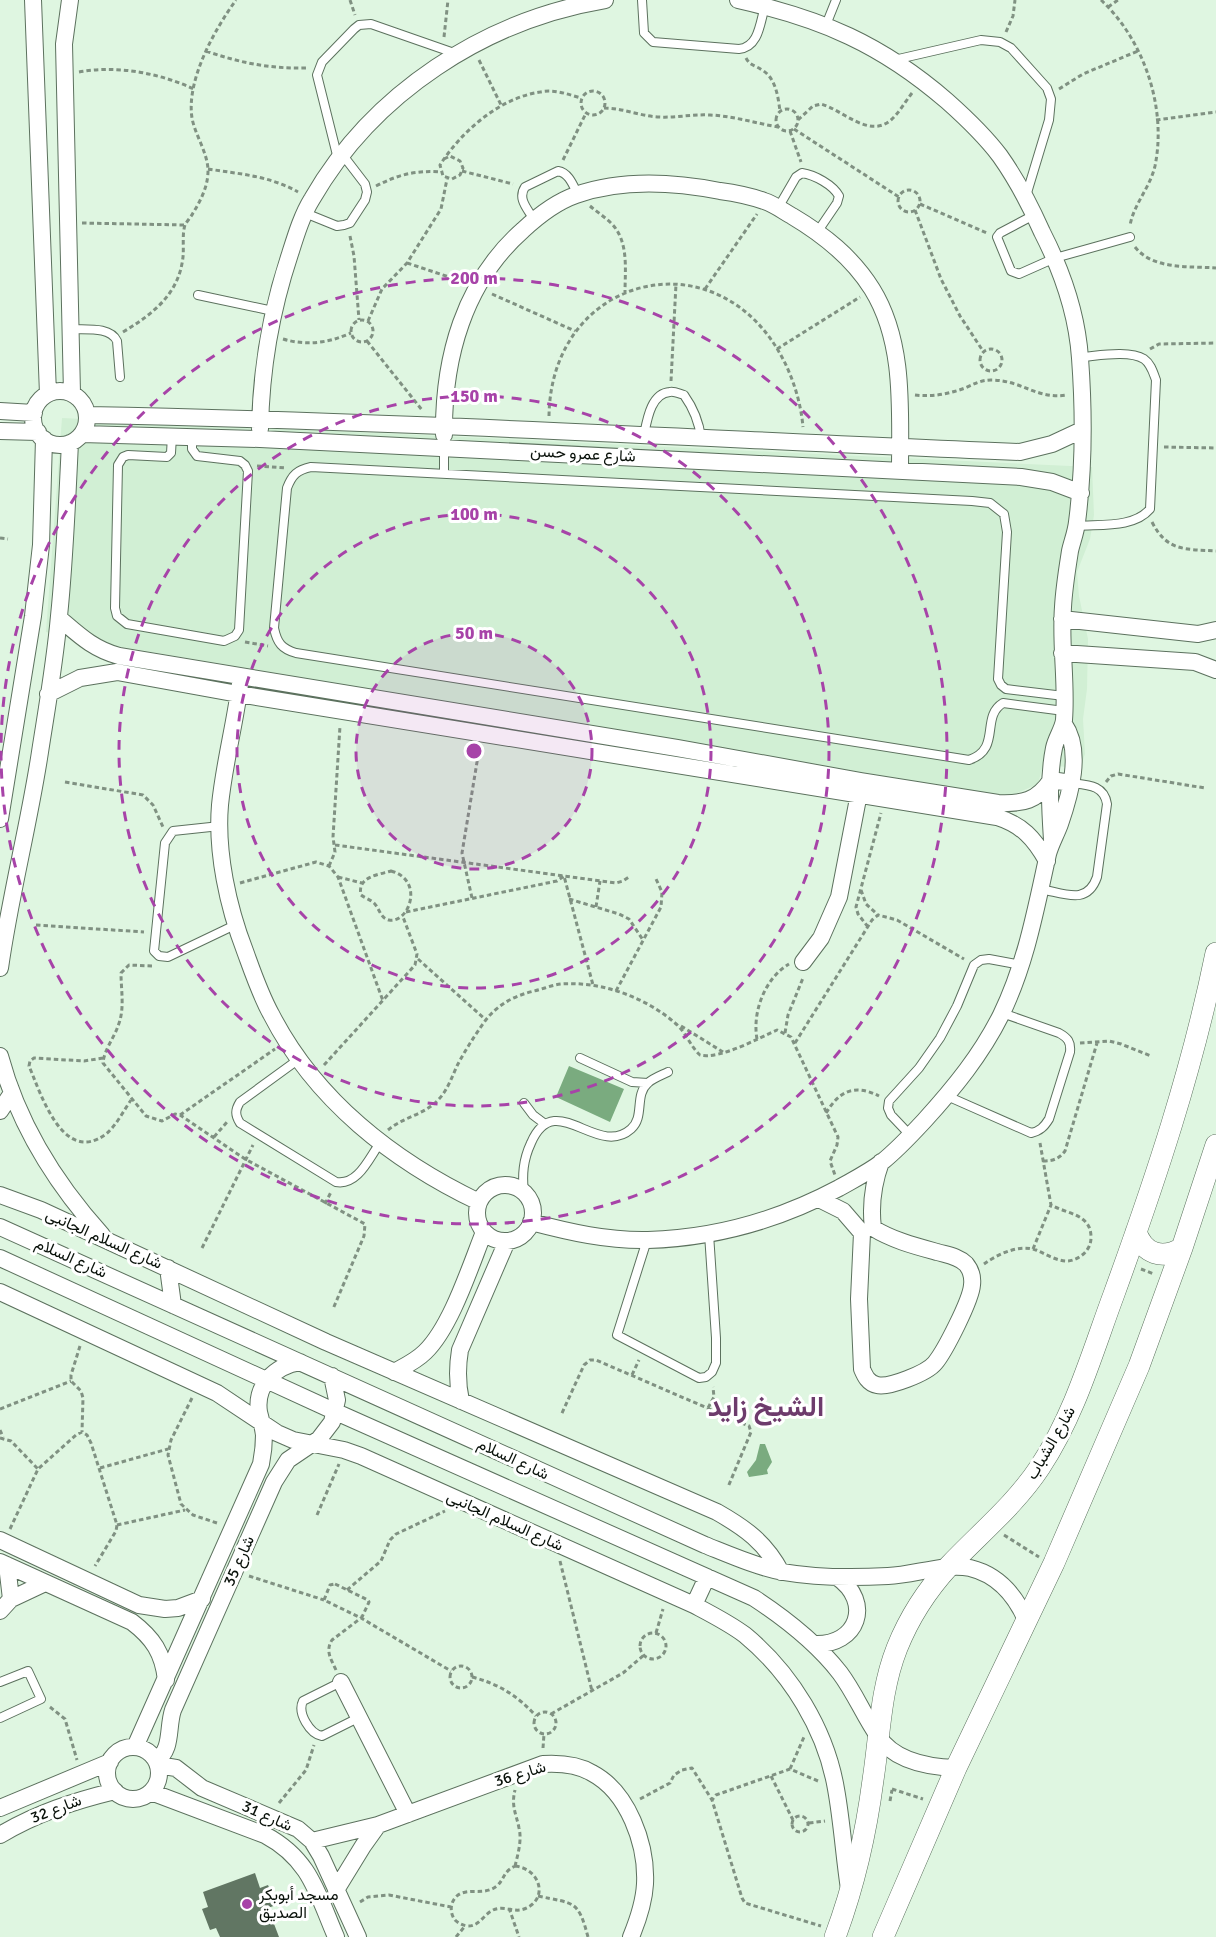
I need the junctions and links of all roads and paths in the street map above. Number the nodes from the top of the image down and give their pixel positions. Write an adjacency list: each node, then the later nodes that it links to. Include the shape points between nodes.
1 (33, 0): 92 (street)
2 (70, 0): 23 (street, via 64,44)
3 (236, 0): 19 (path)
4 (448, 0): 17 (path)
5 (605, 0): 12 (street)
6 (642, 0): 18 (lane, via 645,33 653,42)
7 (738, 0): 13 (street)
8 (836, 0): 15 (lane)
9 (1015, 0): 16 (path, via 1013,16)
10 (1101, 0): 14 (path)
11 (1118, 0): 14 (path)
12 (587, 2): 17 (street, via 528,20)
13 (765, 6): 15 (street); 18 (lane, via 756,39)
14 (1108, 7): 20 (path)
15 (826, 25): 21 (street)
16 (1000, 42): 21 (lane, via 981,40); 27 (lane, via 1011,48 1047,88)
17 (457, 49): 22 (lane, via 364,24 354,29); 28 (path); 37 (street, via 393,101)
18 (746, 49): 30 (path, via 749,63 772,81)
19 (206, 51): 22 (path, via 262,66); 25 (path)
20 (1138, 51): 27 (path, via 1083,74 1060,88); 34 (path, via 1148,75)
21 (894, 60): 24 (street)
22 (319, 67): 37 (lane, via 318,83)
23 (65, 75): 25 (path, via 86,71 139,73); 56 (street)
24 (922, 80): 33 (path, via 884,124 869,126 821,104); 49 (street, via 999,154)
25 (194, 88): 39 (path, via 192,118)
26 (581, 98): 28 (path, via 539,92); 29 (path, via 591,90 598,91 603,95); 32 (path)
27 (1051, 99): 49 (lane, via 1049,120)
28 (502, 107): 38 (path, via 479,120)
29 (604, 108): 32 (path, via 596,115); 35 (path, via 659,117 727,116)
30 (780, 111): 33 (path, via 792,110); 35 (path, via 776,118)
31 (1216, 112): 34 (path)
32 (586, 113): 41 (path)
33 (798, 120): 36 (path)
34 (1156, 120): 61 (path, via 1155,167 1130,223)
35 (778, 127): 36 (path)
36 (792, 130): 43 (path); 48 (path)
37 (340, 156): 46 (lane); 52 (street)
38 (444, 159): 40 (path, via 458,158); 42 (path)
39 (208, 169): 52 (path, via 276,181); 57 (path, via 201,199)
40 (462, 171): 44 (path, via 456,178); 45 (path)
41 (558, 171): 45 (lane); 47 (lane, via 568,176)
42 (440, 172): 44 (path); 46 (path, via 402,175)
43 (802, 173): 50 (lane); 59 (lane, via 835,189 839,196)
44 (447, 179): 63 (path, via 441,209)
45 (525, 187): 55 (lane, via 522,201)
46 (367, 192): 58 (lane, via 354,218)
47 (578, 195): 50 (street, via 661,183 697,186); 55 (street); 69 (path, via 620,235 625,254)
48 (899, 196): 51 (path, via 913,190); 53 (path, via 902,209)
49 (1026, 196): 54 (street)
50 (772, 204): 59 (street); 67 (path)
51 (920, 204): 53 (path); 60 (path)
52 (308, 206): 58 (lane, via 337,226); 71 (street)
53 (915, 210): 82 (path, via 941,279)
54 (1034, 215): 60 (lane); 62 (street)
55 (534, 219): 66 (street, via 502,251)
56 (68, 222): 57 (path); 74 (street)
57 (185, 225): 78 (path, via 181,266 174,286 148,317)
58 (344, 225): 72 (path, via 354,256)
59 (818, 231): 68 (street, via 855,266)
60 (997, 237): 62 (lane, via 1014,273)
61 (1130, 237): 62 (lane); 64 (path, via 1147,258 1160,263)
62 (1055, 258): 83 (street, via 1075,321)
63 (407, 263): 66 (path); 73 (path, via 382,289)
64 (1216, 268)
65 (676, 284): 67 (path); 69 (path); 89 (path)
66 (477, 287): 75 (path); 97 (street, via 464,313 448,368)
67 (705, 289): 81 (path, via 728,298 747,312)
68 (872, 290): 81 (path); 88 (street, via 892,339)
69 (625, 293): 75 (path, via 589,315)
70 (198, 295): 71 (lane)
71 (273, 311): 76 (street)
72 (359, 320): 73 (path); 77 (path)
73 (368, 321): 79 (path, via 374,331)
74 (70, 329): 78 (lane, via 105,331); 90 (street)
75 (575, 331): 98 (path, via 554,379)
76 (269, 333): 77 (path, via 292,342 314,344); 96 (street)
77 (351, 333): 79 (path, via 357,341)
78 (115, 336): 86 (lane)
79 (368, 341): 97 (path)
80 (1216, 343): 84 (path, via 1160,344)
81 (777, 349): 109 (path, via 797,394)
82 (983, 351): 85 (path, via 980,362 987,371); 85 (path, via 993,349 1001,355 1001,365)
83 (1080, 357): 84 (lane, via 1130,355); 91 (street)
84 (1144, 359): 110 (lane, via 1156,380)
85 (993, 371): 87 (path)
86 (120, 377)
87 (994, 380): 88 (path, via 941,395 917,396); 91 (path, via 1017,383 1051,396)
88 (899, 391): 112 (street)
89 (671, 392): 101 (lane, via 660,395 653,404); 108 (lane, via 684,395 693,407)
90 (72, 393): 92 (street); 95 (street, via 85,406)
91 (1081, 393): 99 (street)
92 (48, 394): 94 (street)
93 (0, 411): 94 (street)
94 (34, 413): 102 (street)
95 (87, 415): 96 (street, شارع عمرو حسن); 106 (street, via 87,425)
96 (260, 418): 97 (street, شارع عمرو حسن); 107 (street)
97 (439, 425): 98 (street, شارع عمرو حسن); 111 (street)
98 (549, 430): 101 (street, شارع عمرو حسن)
99 (1082, 430): 112 (street, شارع عمرو حسن, via 1052,444 1020,452); 119 (street)
100 (0, 431): 102 (street)
101 (644, 435): 105 (street, شارع عمرو حسن)
102 (41, 436): 106 (street, via 61,445); 148 (street, via 41,545)
103 (172, 436): 104 (street, شارع عمرو حسن); 106 (street, شارع عمرو حسن); 128 (lane, via 171,453 167,456 128,455 118,465 117,616 128,624)
104 (192, 437): 107 (street, شارع عمرو حسن); 115 (lane, via 192,450 197,456 232,459)
105 (673, 437): 108 (street, شارع عمرو حسن); 114 (street)
106 (76, 438): 125 (street)
107 (260, 438): 111 (street, شارع عمرو حسن)
108 (701, 438): 109 (street, شارع عمرو حسن)
109 (804, 443): 112 (street, شارع عمرو حسن)
110 (1154, 446): 113 (path); 120 (lane)
111 (444, 447): 114 (street, شارع عمرو حسن); 118 (lane)
112 (900, 447): 117 (street)
113 (1216, 448)
114 (673, 459): 117 (street, شارع عمرو حسن)
115 (245, 465): 116 (path); 128 (lane, via 249,471 239,630)
116 (300, 469): 118 (lane); 129 (lane, via 287,488 274,628 276,640)
117 (900, 471): 119 (street, شارع عمرو حسن, via 1037,478)
118 (444, 474): 137 (lane, via 990,503 1004,514 1007,532 998,679 1006,689)
119 (1081, 493): 121 (street)
120 (1150, 509): 121 (lane, via 1135,521); 124 (path, via 1159,535 1169,544 1182,549)
121 (1077, 526): 126 (street, via 1066,573)
122 (0, 538): 123 (path)
123 (8, 539)
124 (1216, 551)
125 (59, 618): 131 (street); 134 (street)
126 (1062, 619): 127 (street, via 1198,634); 130 (street)
127 (1216, 630)
128 (230, 639): 129 (path)
129 (284, 650): 137 (lane, via 969,760 985,750 994,712 1003,703)
130 (1062, 653): 132 (street, via 1195,662); 137 (street)
131 (118, 664): 133 (street); 134 (street)
132 (1216, 670)
133 (239, 686): 135 (street); 136 (street); 149 (street)
134 (48, 694): 182 (street)
135 (421, 706): 138 (street); 140 (street)
136 (341, 710): 138 (street); 152 (path, via 333,837)
137 (1064, 710): 141 (street); 143 (street, via 1073,751)
138 (419, 723): 139 (street)
139 (481, 733): 140 (street); 154 (path)
140 (607, 745): 144 (street)
141 (1051, 780): 143 (street); 144 (street, via 1043,792 1014,804); 151 (street)
142 (65, 782): 150 (path, via 143,795 153,804)
143 (1071, 783): 146 (lane); 151 (street)
144 (860, 788): 147 (street); 179 (street, via 839,897 821,938)
145 (1204, 789): 146 (path, via 1118,774 1107,780)
146 (1101, 790): 164 (lane, via 1107,804 1094,885 1081,896)
147 (886, 798): 153 (street, via 1013,822 1027,831); 163 (path)
148 (0, 819)
149 (220, 826): 150 (lane, via 173,831); 162 (street)
150 (167, 837): 174 (lane)
151 (1052, 840): 153 (street)
152 (336, 845): 154 (path); 155 (path)
153 (1047, 861): 164 (street)
154 (462, 862): 156 (path); 165 (path)
155 (329, 866): 157 (path); 162 (path, via 316,862)
156 (564, 876): 160 (path); 165 (path, via 557,881); 166 (path)
157 (338, 877): 161 (path); 185 (path)
158 (629, 877): 160 (path, via 616,883)
159 (657, 879): 175 (path, via 662,892 661,907)
160 (600, 881): 167 (path)
161 (362, 883): 168 (path, via 391,871 399,873 410,885); 170 (path, via 362,895 374,903 381,916 396,920)
162 (227, 887): 172 (street)
163 (861, 888): 169 (path, via 866,904); 173 (path, via 856,907)
164 (1041, 889): 181 (street)
165 (472, 898): 168 (path)
166 (569, 899): 167 (path); 183 (path)
167 (596, 907): 175 (path, via 629,919)
168 (406, 912): 170 (path)
169 (878, 915): 173 (path); 180 (path, via 897,920)
170 (403, 916): 178 (path)
171 (36, 925): 174 (path)
172 (235, 925): 177 (lane, via 168,957); 191 (street, via 258,988)
173 (868, 927): 193 (path)
174 (155, 932): 177 (lane, via 154,951)
175 (643, 940): 184 (path)
176 (1216, 953): 235 (street, شارع الشباب, via 1188,1073)
177 (159, 956): 198 (path, via 152,966 129,965 121,973 123,1009)
178 (417, 959): 185 (path); 187 (path)
179 (802, 962): 189 (path, via 803,977); 190 (path, via 781,968 764,993 756,1015)
180 (974, 965): 181 (lane, via 989,959); 209 (lane, via 940,1038)
181 (1021, 965): 186 (street)
182 (0, 968)
183 (593, 985): 184 (path); 187 (path, via 560,984 527,993 497,1008)
184 (616, 991): 188 (path, via 642,1001)
185 (383, 1000): 202 (path)
186 (1002, 1013): 194 (lane, via 1059,1033); 206 (street)
187 (486, 1020): 220 (path, via 439,1099 427,1110 398,1122)
188 (676, 1023): 195 (path); 195 (path, via 700,1055)
189 (785, 1033): 190 (path, via 777,1030); 193 (path)
190 (757, 1039): 195 (path)
191 (286, 1041): 200 (street); 213 (path)
192 (1097, 1043): 194 (path); 197 (path, via 1109,1041); 223 (path, via 1065,1151 1052,1161)
193 (795, 1044): 212 (path)
194 (1071, 1044): 216 (lane, via 1049,1119)
195 (723, 1052)
196 (0, 1056): 205 (street)
197 (1150, 1056)
198 (103, 1058): 208 (path); 208 (path, via 30,1061 49,1115 73,1139 97,1139 108,1133)
199 (579, 1058): 203 (lane)
200 (299, 1059): 202 (street); 214 (lane, via 240,1102)
201 (668, 1072): 204 (lane)
202 (313, 1078): 220 (street)
203 (626, 1079): 204 (lane); 207 (lane)
204 (648, 1083): 207 (lane)
205 (12, 1093): 211 (street); 237 (street, via 50,1168)
206 (947, 1096): 216 (lane, via 1030,1133); 218 (street)
207 (640, 1099): 215 (lane, via 638,1119 632,1129 610,1138 566,1121)
208 (131, 1100): 213 (path, via 152,1119 162,1121)
209 (889, 1101): 212 (path, via 858,1089 834,1101); 218 (lane, via 891,1116)
210 (524, 1103): 215 (lane)
211 (0, 1111)
212 (826, 1113): 225 (path, via 838,1137 830,1161)
213 (180, 1115): 219 (path)
214 (236, 1116): 217 (lane, via 240,1123); 219 (path)
215 (545, 1124): 226 (lane, via 537,1131 526,1155 522,1170)
216 (1038, 1131): 223 (path)
217 (259, 1134): 220 (lane, via 343,1183 356,1177); 222 (path)
218 (910, 1135): 224 (street)
219 (214, 1138): 222 (path)
220 (380, 1143): 229 (street, via 411,1166)
221 (1216, 1145): 241 (street)
222 (245, 1159): 240 (path); 250 (path, via 365,1224 364,1236)
223 (1043, 1161): 230 (path)
224 (882, 1162): 225 (street); 233 (street, via 873,1188)
225 (839, 1188): 228 (street)
226 (524, 1193): 229 (street, via 504,1185 485,1193); 231 (street, via 533,1212)
227 (0, 1195): 237 (street, شارع السلام الجانبى)
228 (819, 1199): 233 (street); 236 (street, via 749,1226)
229 (479, 1202): 234 (street, via 478,1223)
230 (1051, 1205): 242 (path); 242 (path, via 1086,1222 1091,1242 1079,1258 1069,1261)
231 (531, 1222): 238 (street, via 569,1232); 239 (street, via 526,1232)
232 (0, 1227): 249 (street, شارع السلام)
233 (868, 1230): 246 (street, via 958,1258 968,1265); 246 (street, via 859,1299 862,1369 876,1385 924,1372 934,1365 964,1307)
234 (484, 1232): 239 (street); 251 (street)
235 (1136, 1232): 241 (street, via 1146,1249 1155,1254 1174,1253); 244 (street, شارع الشباب)
236 (710, 1234): 238 (street); 259 (lane, via 716,1364)
237 (107, 1240): 245 (street, شارع السلام الجانبى)
238 (647, 1240): 254 (lane, via 617,1330 618,1336)
239 (507, 1241): 253 (street)
240 (202, 1248)
241 (1182, 1248): 247 (street)
242 (1033, 1249): 246 (path, via 1006,1252)
243 (0, 1258): 260 (street, شارع السلام)
244 (1125, 1262): 247 (path); 281 (street, شارع الشباب, via 1067,1420 1040,1467)
245 (168, 1268): 249 (street); 256 (street, شارع السلام الجانبى)
246 (972, 1276)
247 (1170, 1281): 287 (street, via 1139,1366)
248 (0, 1292): 252 (street, شارع السلام الجانبى)
249 (173, 1305): 255 (street, شارع السلام)
250 (333, 1309)
251 (446, 1324): 253 (street); 256 (street, via 424,1353)
252 (85, 1331): 261 (path); 262 (street, شارع السلام الجانبى)
253 (466, 1333): 263 (street, via 457,1367)
254 (644, 1350): 257 (path); 259 (lane, via 699,1378)
255 (300, 1362): 258 (street, شارع السلام); 260 (street, via 281,1367)
256 (394, 1372): 263 (street, شارع السلام الجانبى)
257 (632, 1375): 264 (path); 267 (path, via 590,1360)
258 (332, 1376): 266 (street); 290 (street, شارع السلام, via 661,1527)
259 (706, 1377): 264 (path, via 713,1386 714,1397)
260 (267, 1380): 266 (street, شارع السلام); 268 (street, شارع 35, via 259,1401)
261 (71, 1381): 265 (path); 270 (path, via 83,1398)
262 (198, 1384): 268 (street, شارع السلام الجانبى); 273 (path)
263 (461, 1401): 290 (street, شارع السلام الجانبى, via 717,1512 754,1536)
264 (708, 1408): 277 (path, via 749,1426 751,1432)
265 (0, 1409)
266 (336, 1412): 272 (street, شارع 35, via 327,1431); 291 (street, شارع السلام)
267 (562, 1413)
268 (263, 1423): 272 (street, شارع السلام الجانبى); 283 (street, شارع 35, via 261,1464)
269 (0, 1430): 271 (path)
270 (82, 1432): 275 (path, via 91,1443); 276 (path)
271 (2, 1438): 276 (path, via 11,1441)
272 (310, 1445): 274 (street, شارع السلام الجانبى); 289 (street, شارع 35, via 280,1470)
273 (168, 1449): 275 (path); 279 (path)
274 (344, 1450): 278 (street, شارع السلام الجانبى); 280 (path)
275 (99, 1468): 282 (path)
276 (38, 1469): 284 (path)
277 (728, 1487)
278 (463, 1502): 285 (street, شارع السلام الجانبى); 295 (path, via 396,1534 381,1561)
279 (185, 1510): 282 (path); 283 (path)
280 (317, 1515)
281 (991, 1524): 287 (path); 288 (street, شارع الشباب)
282 (117, 1525): 293 (path)
283 (233, 1529): 297 (street, شارع 35)
284 (2, 1541): 293 (street, شارع 35)
285 (555, 1543): 296 (street, شارع السلام الجانبى); 311 (path)
286 (4, 1563): 294 (street); 299 (street)
287 (1054, 1563): 302 (street)
288 (948, 1567): 292 (street, شارع السلام, via 893,1576); 302 (street, شارع السلام, via 969,1568 989,1575 1019,1603); 319 (street, شارع الشباب, via 928,1592 897,1647 880,1708)
289 (234, 1571): 298 (path); 322 (street, شارع 35, via 173,1710 167,1748)
290 (781, 1572): 292 (street, شارع السلام)
291 (707, 1577): 300 (street); 304 (street, شارع السلام, via 754,1598)
292 (837, 1577): 304 (street, via 855,1595 856,1621 840,1640 828,1645)
293 (87, 1581): 297 (street, شارع 35, via 152,1608 178,1608)
294 (45, 1582): 299 (street); 308 (street, via 146,1632 164,1662)
295 (347, 1590): 298 (path, via 332,1584); 301 (path, via 369,1601)
296 (668, 1593): 300 (street, شارع السلام الجانبى); 303 (path)
297 (202, 1599): 308 (street, شارع 35)
298 (324, 1600): 301 (path)
299 (6, 1605)
300 (694, 1605): 317 (street, شارع السلام الجانبى, via 744,1635 771,1660)
301 (361, 1618): 306 (path); 310 (path, via 328,1645)
302 (1027, 1622): 323 (street)
303 (656, 1633): 305 (path, via 645,1635 642,1640); 305 (path, via 664,1641 664,1652 655,1658)
304 (814, 1644): 319 (street, شارع السلام, via 840,1673)
305 (644, 1655): 311 (path)
306 (451, 1671): 307 (path, via 467,1667); 307 (path, via 456,1686 467,1686)
307 (472, 1677): 314 (path, via 501,1687)
308 (166, 1680): 320 (street, شارع 35)
309 (0, 1682): 312 (lane, via 28,1671)
310 (341, 1682): 315 (street); 318 (lane, via 300,1705)
311 (592, 1691): 313 (path)
312 (41, 1700): 316 (lane); 326 (path, via 65,1719)
313 (551, 1714): 314 (path); 314 (path, via 555,1718 554,1729 544,1734 535,1727)
314 (536, 1716)
315 (360, 1717): 318 (lane, via 322,1736); 336 (street)
316 (0, 1718)
317 (813, 1719): 324 (path); 329 (street, شارع السلام الجانبى)
318 (316, 1735): 337 (path, via 306,1770)
319 (879, 1738): 323 (street, شارع السلام, via 895,1753 914,1762); 328 (street, شارع الشباب)
320 (135, 1747): 321 (street, via 120,1750); 322 (street, via 149,1752)
321 (110, 1762): 326 (street, شارع 32); 330 (street, via 108,1777)
322 (157, 1763): 331 (street, via 158,1779); 337 (street, شارع 31, via 176,1768 202,1788)
323 (956, 1768): 333 (street)
324 (789, 1769): 327 (path); 329 (path)
325 (526, 1770): 334 (street, شارع 36, via 543,1764 576,1766 605,1781); 336 (street, شارع 36); 342 (path, via 517,1782 513,1798 520,1829)
326 (81, 1773): 335 (street, شارع 32)
327 (771, 1776): 332 (path); 338 (path)
328 (873, 1783): 333 (path); 345 (street, شارع الشباب)
329 (836, 1788): 345 (street, شارع السلام الجانبى)
330 (115, 1791): 331 (street, via 129,1798); 340 (street, شارع 32, via 46,1811)
331 (151, 1792): 351 (street, شارع 31, via 280,1842 303,1865)
332 (712, 1800): 334 (path, via 692,1768 687,1768 674,1775 670,1783); 350 (path, via 745,1902)
333 (940, 1804): 357 (street)
334 (625, 1807): 356 (street, شارع 36, via 645,1864 643,1904)
335 (0, 1808)
336 (408, 1814): 339 (street, شارع 36)
337 (269, 1815): 341 (street, شارع 31, via 298,1828)
338 (793, 1820): 338 (path, via 797,1832 808,1828 804,1816)
339 (378, 1825): 341 (street, شارع 36); 343 (street)
340 (0, 1835)
341 (312, 1841): 343 (street, شارع 31)
342 (515, 1866): 344 (path, via 524,1867 537,1879); 346 (path, via 507,1870 497,1886 460,1894)
343 (336, 1890): 348 (street, شارع 31)
344 (538, 1896): 347 (path, via 526,1909); 355 (path, via 577,1907)
345 (850, 1896): 350 (street, شارع الشباب)
346 (451, 1907): 348 (path, via 378,1895); 349 (path, via 457,1923)
347 (509, 1908): 349 (path, via 493,1910 473,1926); 354 (path)
348 (346, 1911): 352 (street, شارع 31)
349 (465, 1926): 353 (path)
350 (836, 1934)
351 (336, 1937)
352 (358, 1937)
353 (456, 1937)
354 (519, 1937)
355 (588, 1937)
356 (631, 1937)
357 (883, 1937)

